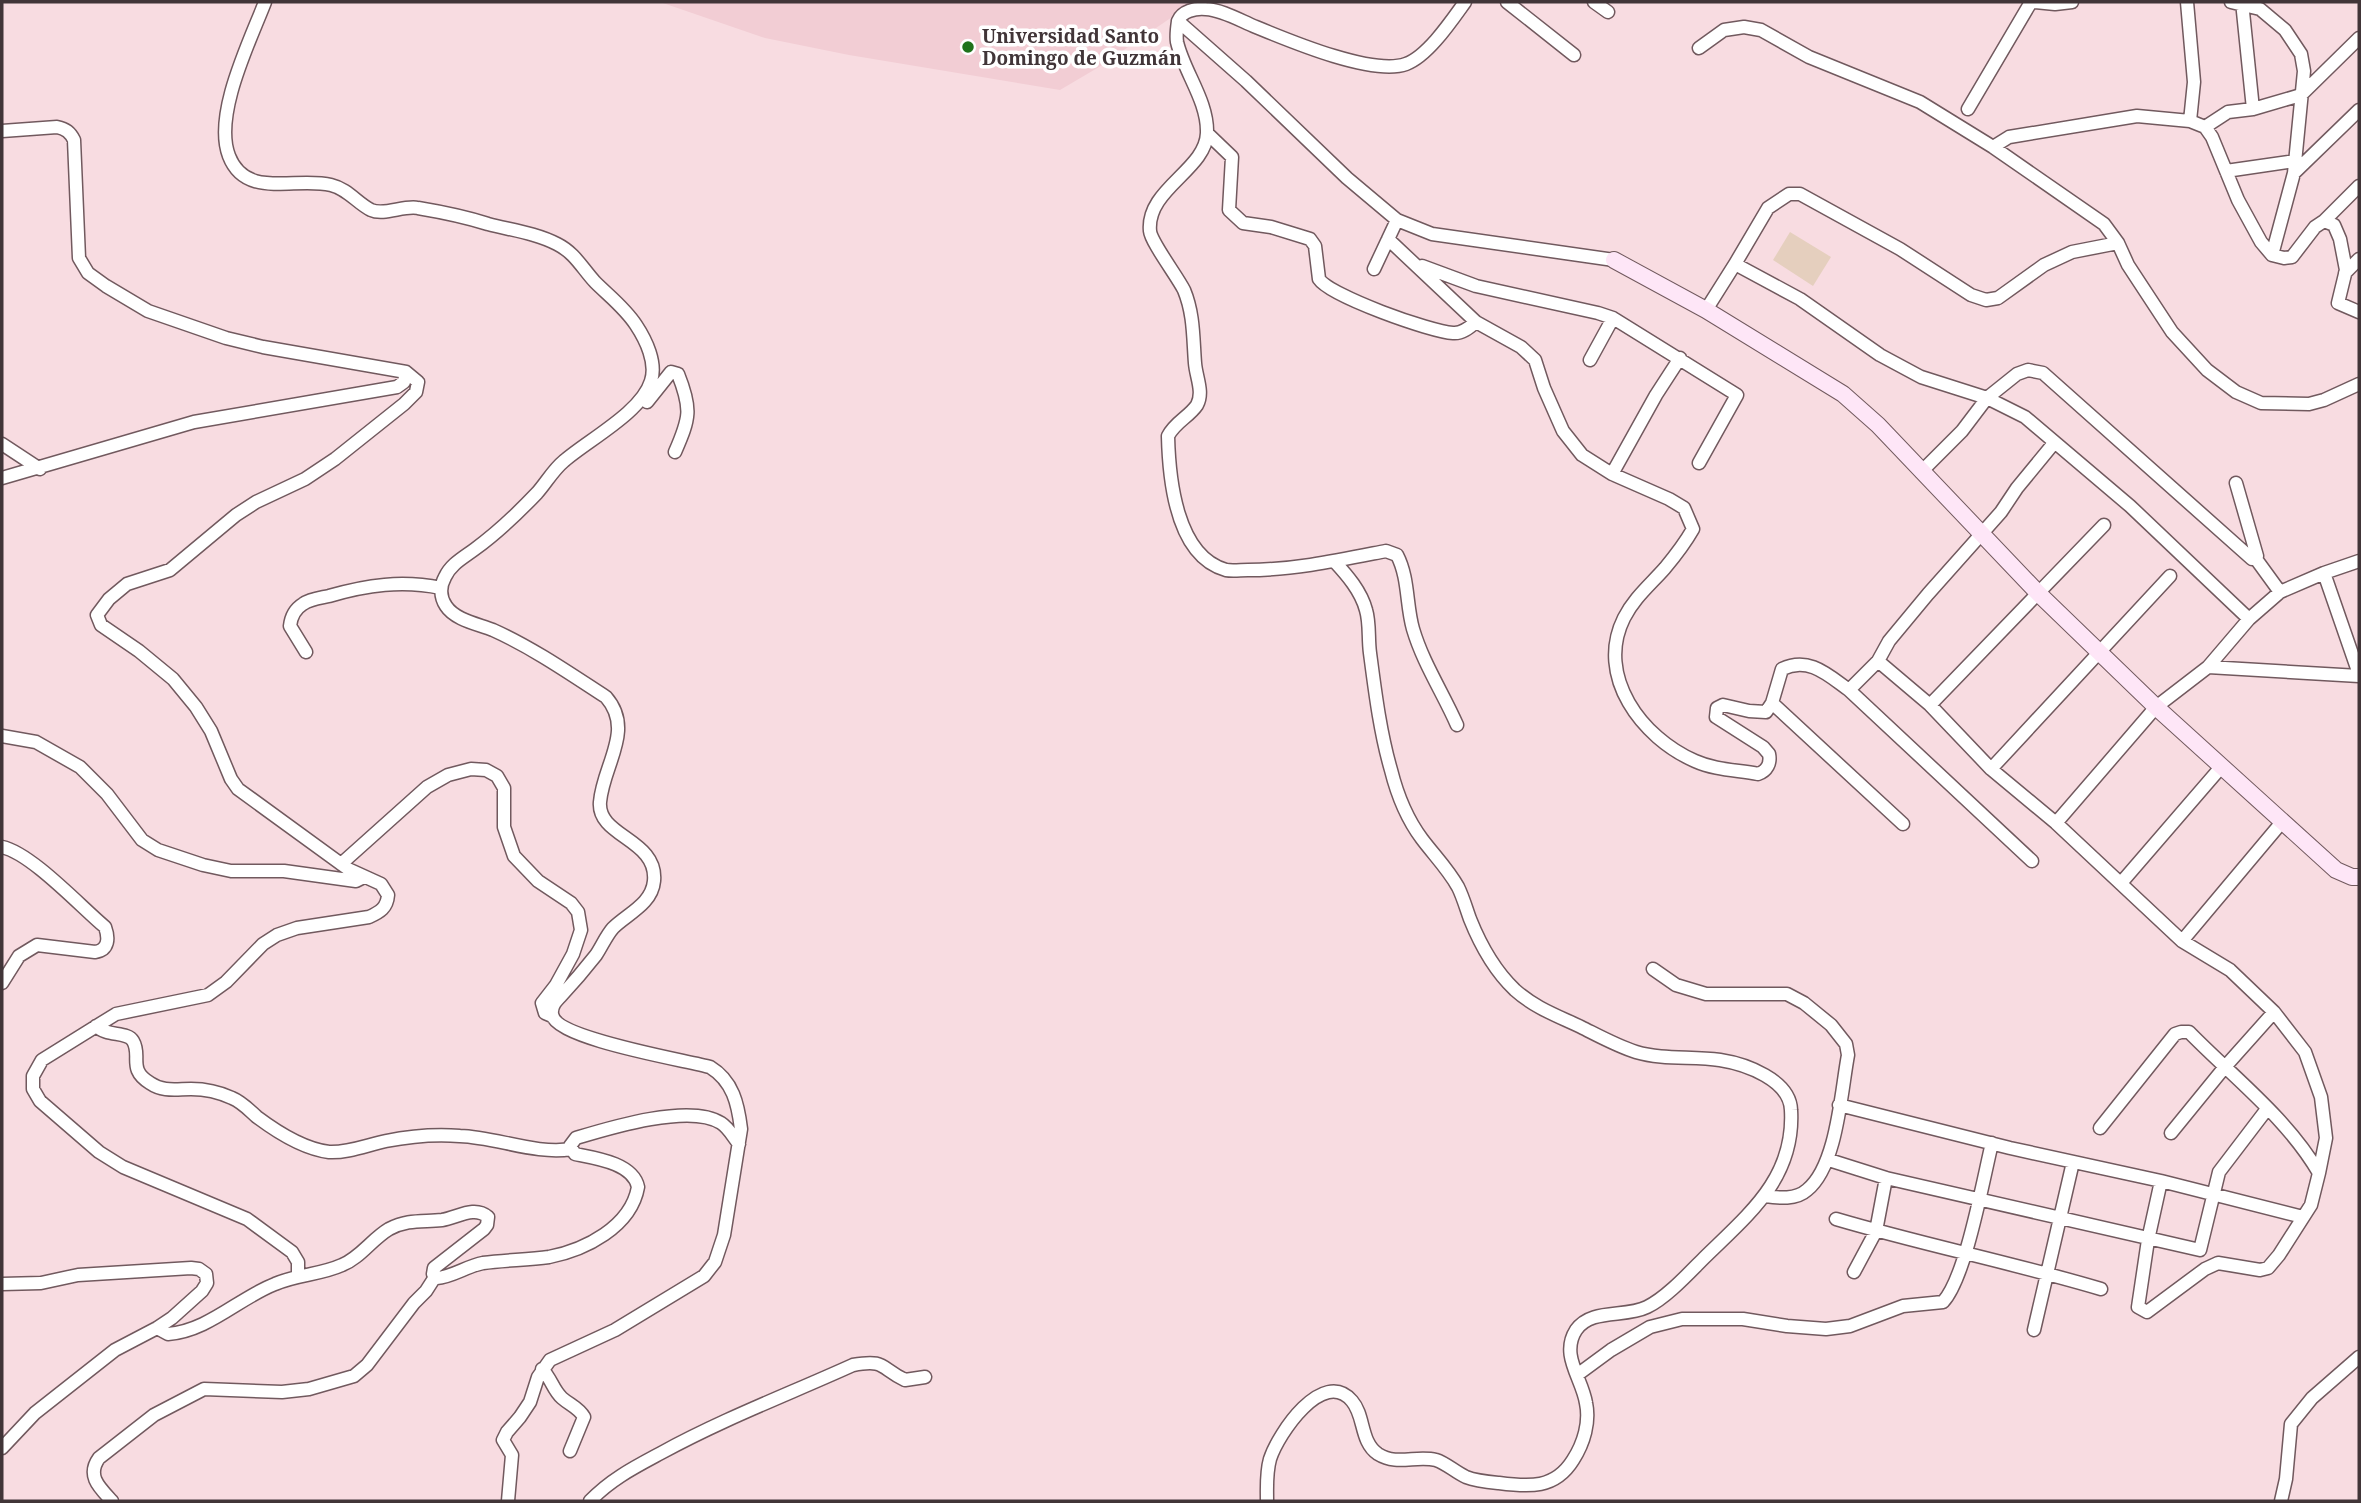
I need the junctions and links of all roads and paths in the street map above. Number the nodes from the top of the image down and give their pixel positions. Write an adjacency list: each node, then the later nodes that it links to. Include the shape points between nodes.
1 (265, 2): 47 (street, via 240,63 225,126 228,150 239,172 264,184 330,184 374,211 419,208 529,233 559,245 582,263 632,320 650,355 652,377 647,391)
2 (1465, 2): 11 (street, via 1429,47 1409,63 1390,68 1290,41 1205,9 1188,11)
3 (1507, 2): 14 (street)
4 (1594, 2): 10 (street)
5 (2033, 2): 6 (street); 16 (street)
6 (2072, 2)
7 (2188, 2): 19 (street, via 2194,82)
8 (2239, 3): 9 (street); 17 (street)
9 (2261, 5): 15 (street, via 2286,30 2301,54)
10 (1608, 12)
11 (1178, 21): 22 (street, via 1177,40); 27 (street)
12 (2359, 40): 15 (street)
13 (1699, 48): 23 (street, via 1724,30 1761,30 1809,57 1920,102)
14 (1574, 55)
15 (2301, 95): 17 (street); 24 (street)
16 (1968, 109)
17 (2253, 109): 20 (street, via 2228,112)
18 (2359, 110): 24 (street)
19 (2190, 121): 20 (street); 23 (street, via 2137,116 2009,137)
20 (2205, 127): 25 (street)
21 (2, 131): 44 (street, via 57,127 71,134 79,258 88,273 121,296 161,316 226,338)
22 (1208, 134): 41 (street, via 1232,157 1229,210 1243,223 1310,239 1322,284 1340,296 1443,331 1456,334); 60 (street, via 1199,154 1150,217 1150,234 1170,265 1194,324 1200,393 1197,404 1168,436 1179,518 1195,549 1226,570 1276,570)
23 (1993, 147): 30 (street, via 2104,224)
24 (2295, 167): 25 (street); 31 (street)
25 (2226, 171): 31 (street, via 2255,232)
26 (2359, 186): 28 (street)
27 (1397, 220): 29 (street); 33 (street, via 1432,234)
28 (2324, 221): 31 (street, via 2292,257); 37 (street, via 2333,225 2340,239)
29 (1388, 239): 34 (street); 36 (street)
30 (2118, 243): 35 (street, via 2072,252 2044,265 1998,298 1986,300 1800,194 1789,194 1768,208); 45 (street, via 2172,332 2236,393 2261,402 2309,404)
31 (2272, 255)
32 (2359, 259): 37 (street)
33 (1614, 260): 38 (street)
34 (1415, 264): 40 (street, via 1476,286); 41 (street)
35 (1735, 264): 38 (street); 46 (street, via 1800,299 1880,355 1921,377)
36 (1374, 268)
37 (2345, 273): 39 (street, via 2338,303)
38 (1706, 310): 53 (street, via 1843,394)
39 (2359, 312)
40 (1614, 318): 42 (street); 43 (street)
41 (1476, 321): 54 (street, via 1521,346 1535,360 1563,431 1582,455)
42 (1680, 358): 51 (street, via 1738,397); 54 (street)
43 (1590, 360)
44 (406, 372): 52 (street, via 397,387 194,422); 86 (street, via 418,382 416,392 335,458 236,515 170,570 127,584 97,615 101,625 173,679 196,707 238,789)
45 (2359, 384)
46 (1987, 398): 48 (street, via 2025,417); 53 (street); 59 (street, via 2017,374 2028,370 2043,373)
47 (617, 421): 50 (street, via 648,401 675,371 688,401 689,422); 64 (street, via 563,462 519,511 457,561)
48 (2054, 443): 58 (street); 67 (street, via 2130,506)
49 (2, 444): 52 (street)
50 (675, 452)
51 (1699, 463)
52 (40, 469): 55 (street)
53 (1921, 472): 58 (street)
54 (1612, 474): 74 (street, via 1684,508 1693,529 1634,600 1615,643 1615,671 1634,713 1656,736 1693,760 1758,774 1769,764 1769,754 1715,712 1723,705 1761,713)
55 (2, 478)
56 (2236, 483): 59 (street)
57 (2104, 525): 66 (street)
58 (1983, 533): 66 (street); 70 (street, via 1889,641)
59 (2256, 559): 65 (street)
60 (1334, 561): 77 (street, via 1386,551 1397,555 1414,632); 110 (street, via 1348,575 1367,611 1379,714 1404,809 1457,886 1481,945 1524,998 1624,1048 1653,1056 1725,1060 1778,1083 1791,1107 1790,1143)
61 (2359, 561): 62 (street)
62 (2323, 573): 65 (street); 72 (street)
63 (2170, 576): 69 (street)
64 (441, 588): 68 (street, via 381,584 306,602 290,626); 94 (street, via 450,612 549,659 606,697 619,719 619,735 605,773 601,813 645,854 653,870 653,888 555,1002)
65 (2280, 592): 67 (street)
66 (2039, 594): 69 (street); 75 (street)
67 (2249, 619): 71 (street)
68 (306, 652)
69 (2099, 653): 76 (street); 80 (street)
70 (1878, 661): 73 (street); 75 (street)
71 (2208, 667): 72 (street); 76 (street)
72 (2359, 675)
73 (1849, 690): 74 (street, via 1808,664 1791,664 1782,669); 85 (street)
74 (1772, 703): 83 (street)
75 (1930, 705): 80 (street)
76 (2156, 707): 79 (street); 82 (street)
77 (1457, 725)
78 (2, 736): 87 (street, via 36,742 80,767 138,836 158,850 231,870 284,871 356,881)
79 (2222, 766): 81 (street); 89 (street)
80 (1991, 769): 82 (street)
81 (2282, 822): 88 (street, via 2336,870); 90 (street)
82 (2056, 823): 89 (street)
83 (1903, 824)
84 (2, 847): 92 (street, via 30,862 105,927 108,937 108,943 95,952 37,945 19,956)
85 (2032, 861)
86 (341, 864): 87 (street); 94 (street, via 437,780 471,769 491,772 503,788 504,827 514,856 538,881 571,902 580,917 573,954 542,1003 545,1013)
87 (364, 877): 95 (street, via 386,890 387,901 379,912 287,931 263,944 208,995 125,1011)
88 (2359, 877)
89 (2121, 883): 90 (street)
90 (2182, 941): 93 (street, via 2230,970)
91 (1653, 969): 97 (street, via 1676,985 1706,994 1787,994 1804,1003 1832,1025 1846,1044)
92 (2, 982)
93 (2274, 1012): 96 (street); 106 (street, via 2305,1052 2321,1097 2326,1138)
94 (552, 1016): 102 (street, via 562,1028 716,1071 730,1087 738,1108)
95 (96, 1026): 103 (street, via 108,1034 130,1038 138,1072 151,1085 228,1096 278,1132 320,1150 349,1150 434,1134); 120 (street, via 37,1065 32,1082 40,1101 123,1167 247,1219 292,1252)
96 (2224, 1068): 98 (street); 99 (street, via 2189,1032 2175,1034); 100 (street)
97 (1839, 1105): 101 (street); 104 (street)
98 (2267, 1109): 106 (street); 109 (street, via 2219,1172)
99 (2100, 1128)
100 (2171, 1133)
101 (1992, 1143): 105 (street); 111 (street)
102 (739, 1144): 103 (street, via 722,1124 698,1115 648,1119 606,1129 576,1138); 127 (street, via 724,1235 708,1273 614,1330 553,1357)
103 (571, 1149): 121 (street, via 617,1166 636,1179 633,1204 617,1225 574,1250 484,1263)
104 (1829, 1160): 107 (street); 110 (street, via 1807,1191 1792,1197)
105 (2073, 1162): 108 (street); 112 (street)
106 (2319, 1173): 113 (street)
107 (1886, 1178): 111 (street); 115 (street)
108 (2161, 1181): 109 (street); 116 (street)
109 (2214, 1195): 113 (street); 116 (street, via 2200,1250)
110 (1765, 1196): 128 (street, via 1651,1306 1583,1322 1569,1348)
111 (1978, 1199): 112 (street); 117 (street)
112 (2060, 1217): 116 (street); 119 (street)
113 (2303, 1217): 116 (street, via 2267,1268 2218,1262 2147,1312 2138,1307)
114 (1836, 1219): 115 (street)
115 (1877, 1231): 117 (street); 118 (street)
116 (2148, 1240)
117 (1965, 1253): 119 (street); 128 (street, via 1943,1302 1903,1306 1850,1326 1826,1329 1742,1319 1682,1319 1650,1327)
118 (1854, 1272)
119 (2047, 1273): 123 (street); 125 (street)
120 (298, 1275): 121 (street, via 345,1264 389,1230 414,1220 485,1214 487,1225 435,1266); 124 (street, via 190,1329 168,1334)
121 (435, 1277): 132 (street, via 354,1376 282,1392 204,1389 154,1415 94,1466 96,1483)
122 (2, 1284): 124 (street, via 199,1269 206,1274 202,1291)
123 (2101, 1289)
124 (158, 1328): 130 (street, via 115,1350 35,1413)
125 (2034, 1330)
126 (2359, 1357): 136 (street, via 2312,1398 2291,1424)
127 (542, 1369): 131 (street, via 559,1396 584,1417); 133 (street, via 530,1402 503,1440 512,1455)
128 (1577, 1375): 135 (street, via 1586,1402 1585,1432 1572,1462 1548,1483 1531,1487 1474,1480 1440,1461 1383,1456 1368,1443 1353,1402 1329,1391 1314,1397 1278,1442 1268,1468)
129 (925, 1377): 134 (street, via 905,1380 875,1362 853,1365 705,1428 629,1469)
130 (2, 1448)
131 (570, 1451)
132 (112, 1501)
133 (508, 1501)
134 (590, 1501)
135 (1267, 1501)
136 (2281, 1501)

